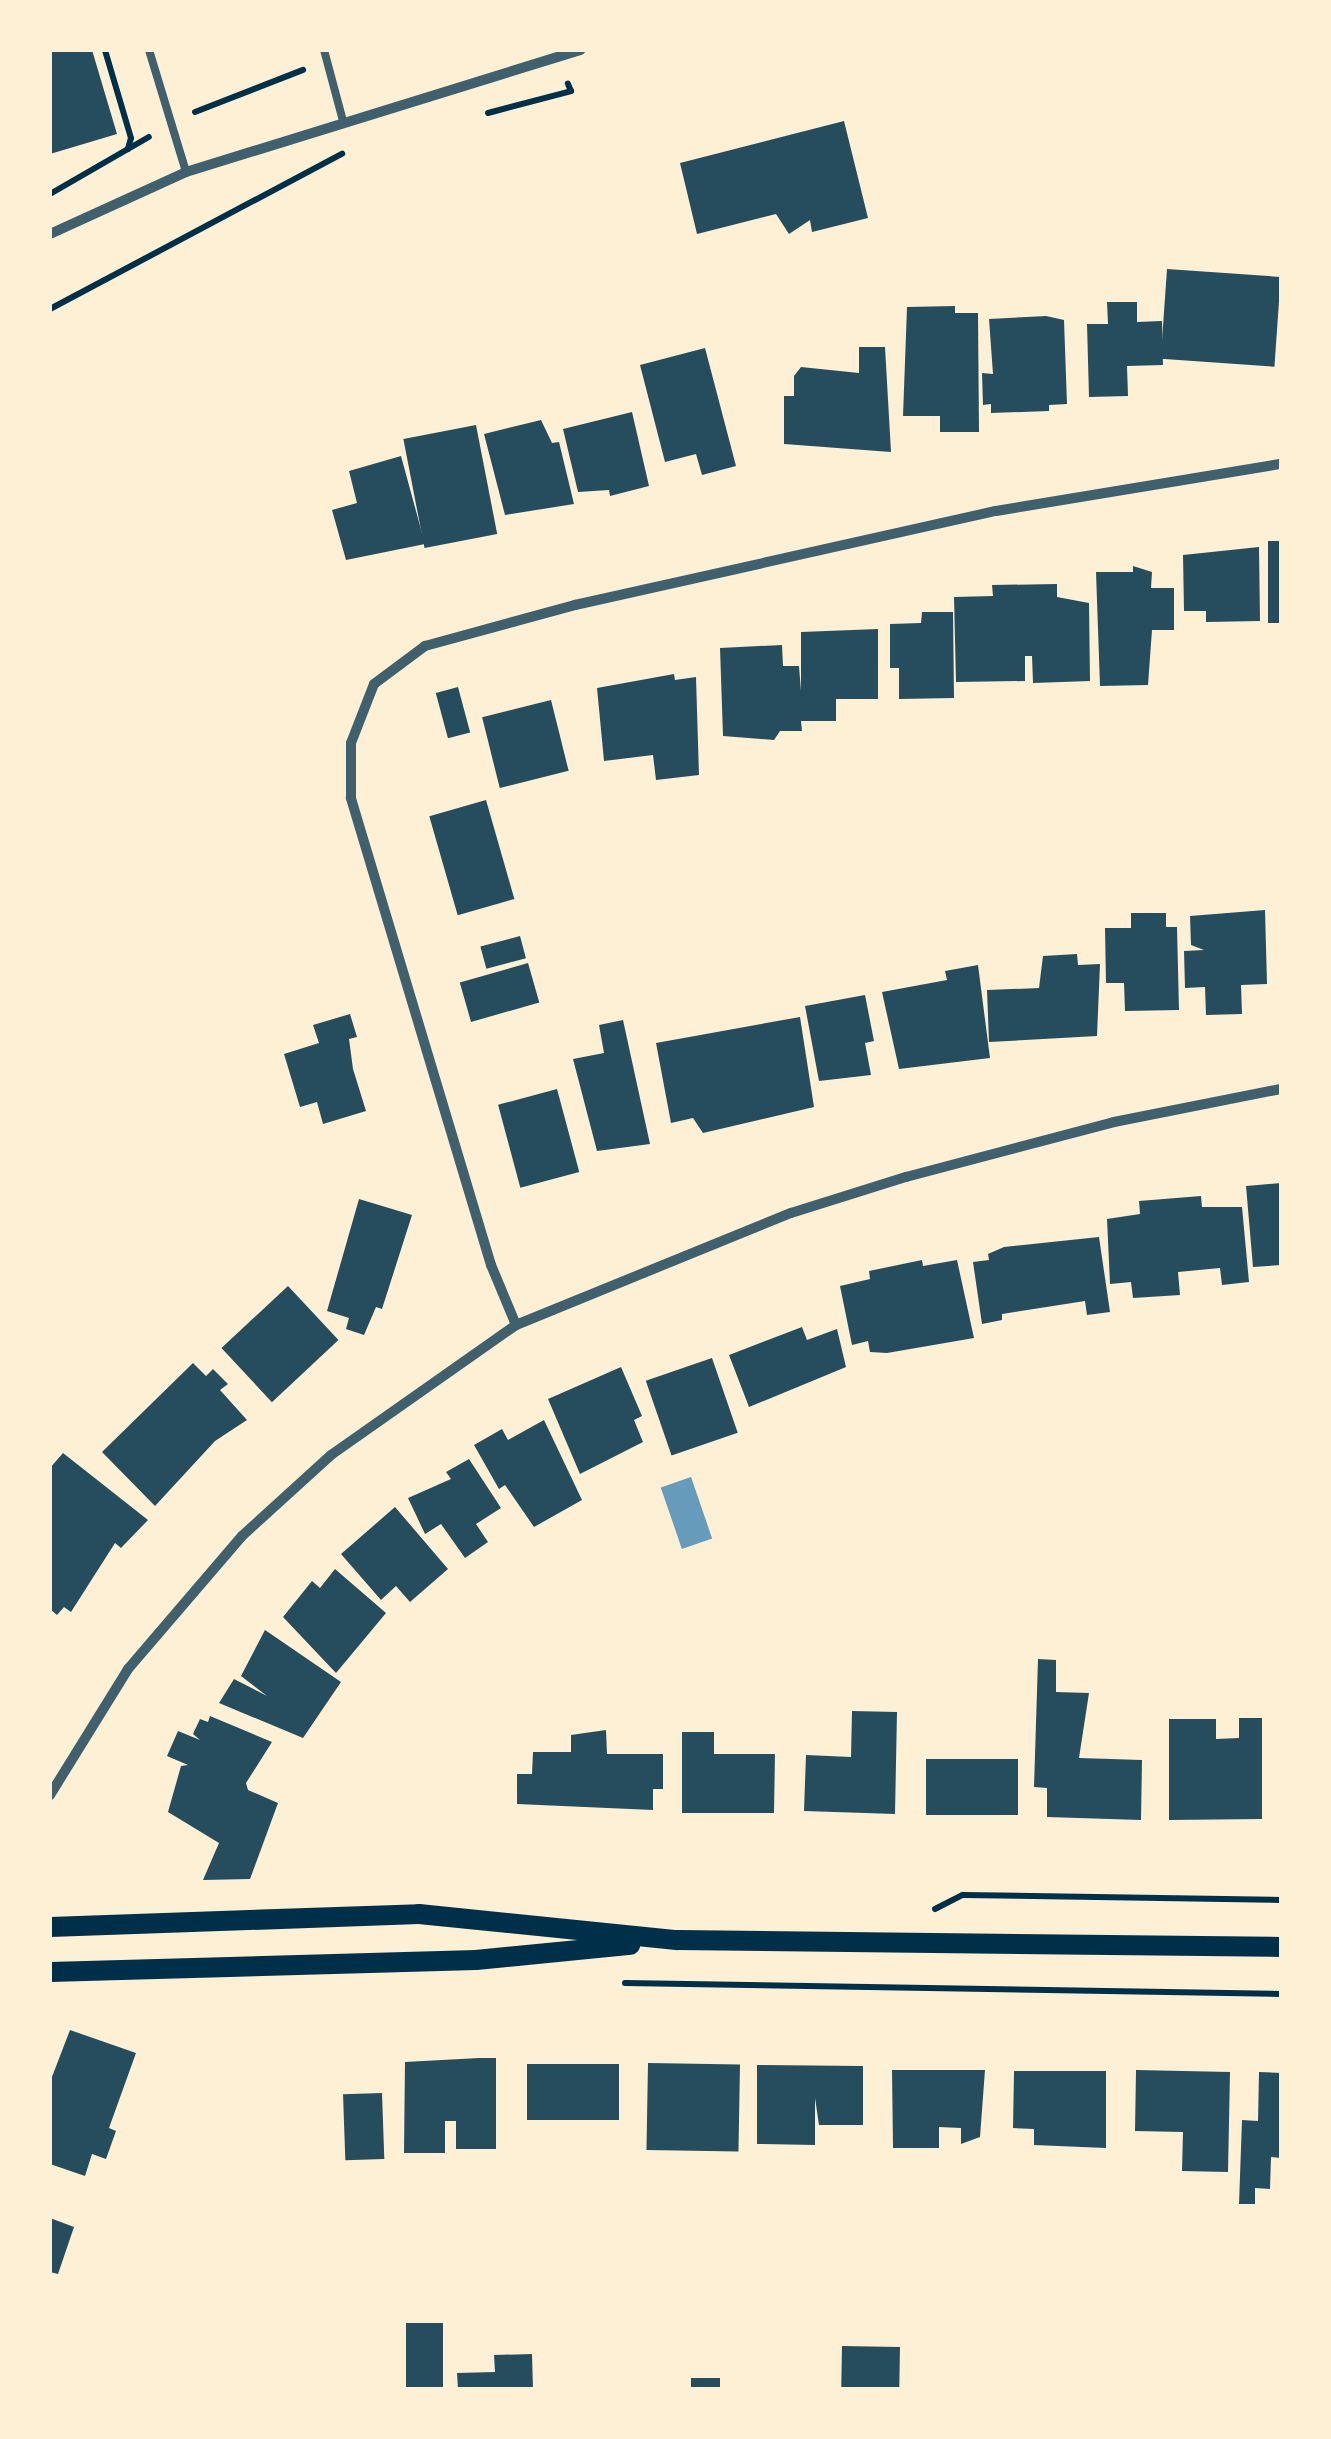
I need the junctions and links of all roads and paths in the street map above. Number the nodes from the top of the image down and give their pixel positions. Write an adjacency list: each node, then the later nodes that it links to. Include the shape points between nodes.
1 (105, 50): 8 (path)
2 (149, 50): 7 (lane)
3 (324, 50): 6 (lane)
4 (581, 50): 6 (street)
5 (300, 61): 7 (path, via 303,72)
6 (339, 122): 9 (street); 12 (path, via 343,158)
7 (172, 125): 8 (path); 9 (lane)
8 (128, 149): 10 (path)
9 (186, 172): 11 (street)
10 (50, 194)
11 (50, 234)
12 (50, 308)
13 (1281, 464): 15 (street, via 1014,508 592,600 425,646 374,684 352,744 351,798 491,1265)
14 (1281, 1089): 15 (street, via 1096,1126 890,1182 791,1213)
15 (516, 1325): 16 (street, via 330,1455 231,1547 128,1669)
16 (50, 1795)
17 (1281, 1900): 18 (path, via 963,1895)
18 (929, 1912)
19 (50, 1927): 20 (main road, via 419,1914)
20 (677, 1940): 21 (main road); 22 (main road, via 476,1960)
21 (1281, 1947)
22 (50, 1972)
23 (607, 1982): 24 (path)
24 (1281, 1994)

